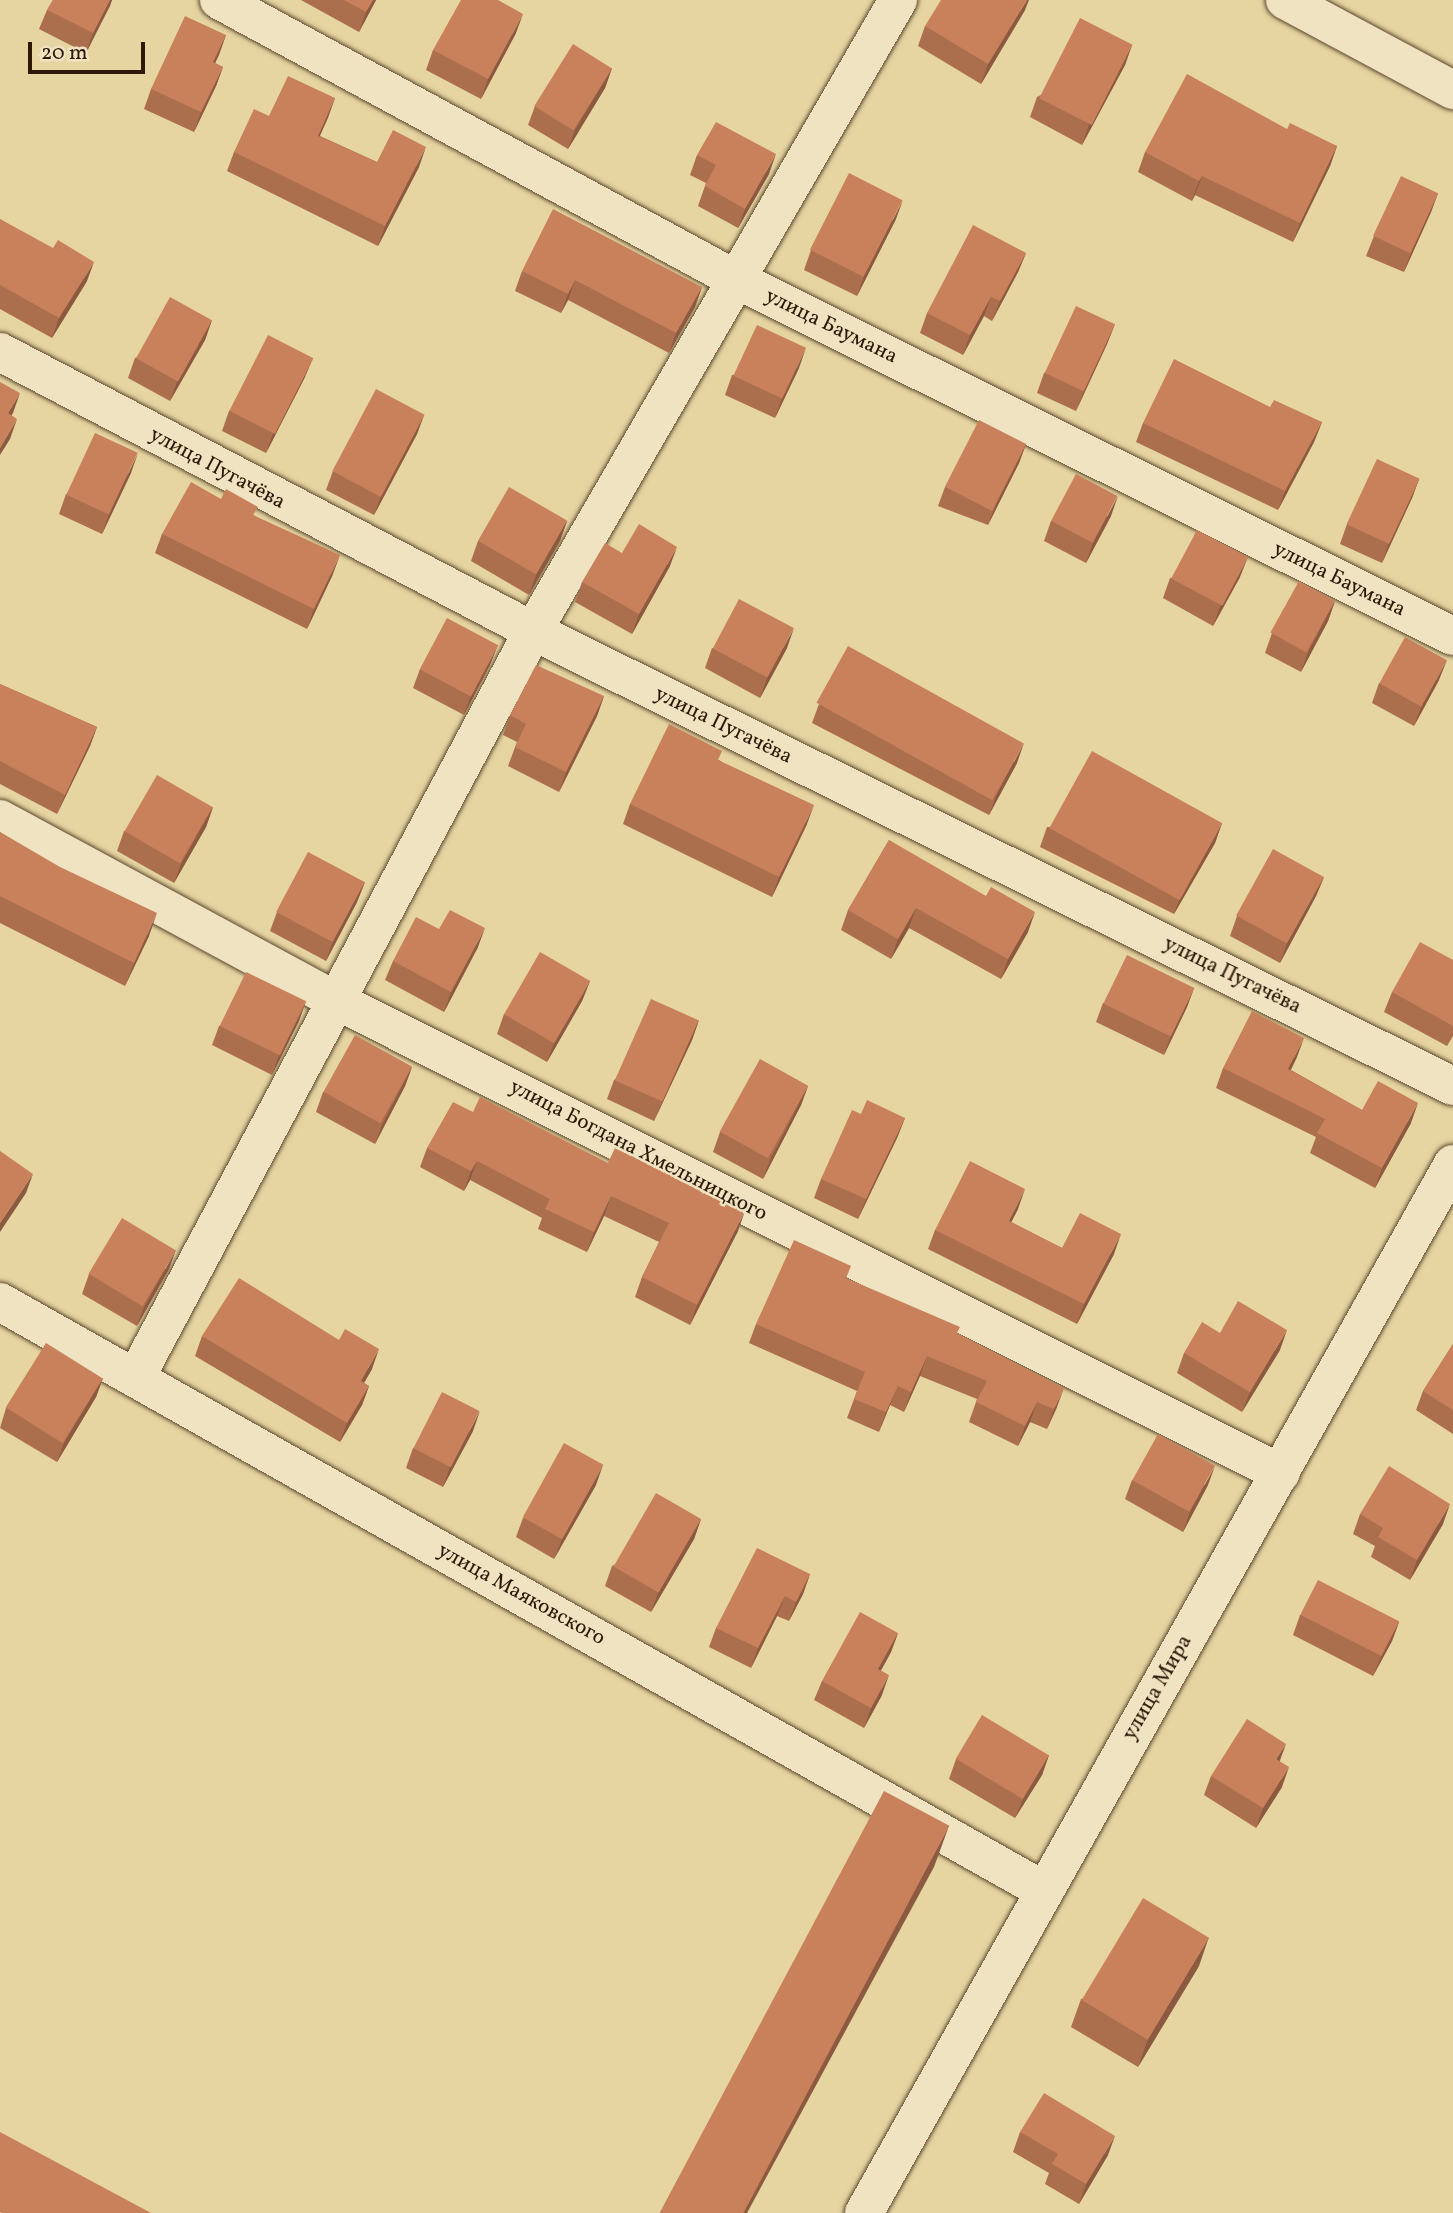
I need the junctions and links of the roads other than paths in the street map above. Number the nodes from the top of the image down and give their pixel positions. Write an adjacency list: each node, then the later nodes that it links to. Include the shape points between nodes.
1 (219, 0): 5 (street, улица Баумана)
2 (898, 0): 5 (street)
3 (1286, 0): 4 (street)
4 (1453, 90)
5 (739, 281): 7 (street); 8 (street, улица Баумана)
6 (0, 352): 7 (street, улица Пугачёва)
7 (533, 632): 10 (street); 11 (street, улица Пугачёва)
8 (1453, 636)
9 (0, 819): 10 (street, улица Богдана Хмельницкого)
10 (339, 1002): 14 (street); 15 (street, улица Богдана Хмельницкого)
11 (1453, 1086)
12 (1453, 1164): 15 (street, улица Мира)
13 (0, 1302): 14 (street, улица Маяковского)
14 (136, 1377): 16 (street, улица Маяковского)
15 (1281, 1473): 16 (street, улица Мира)
16 (1042, 1890): 17 (street, улица Мира)
17 (864, 2213)

